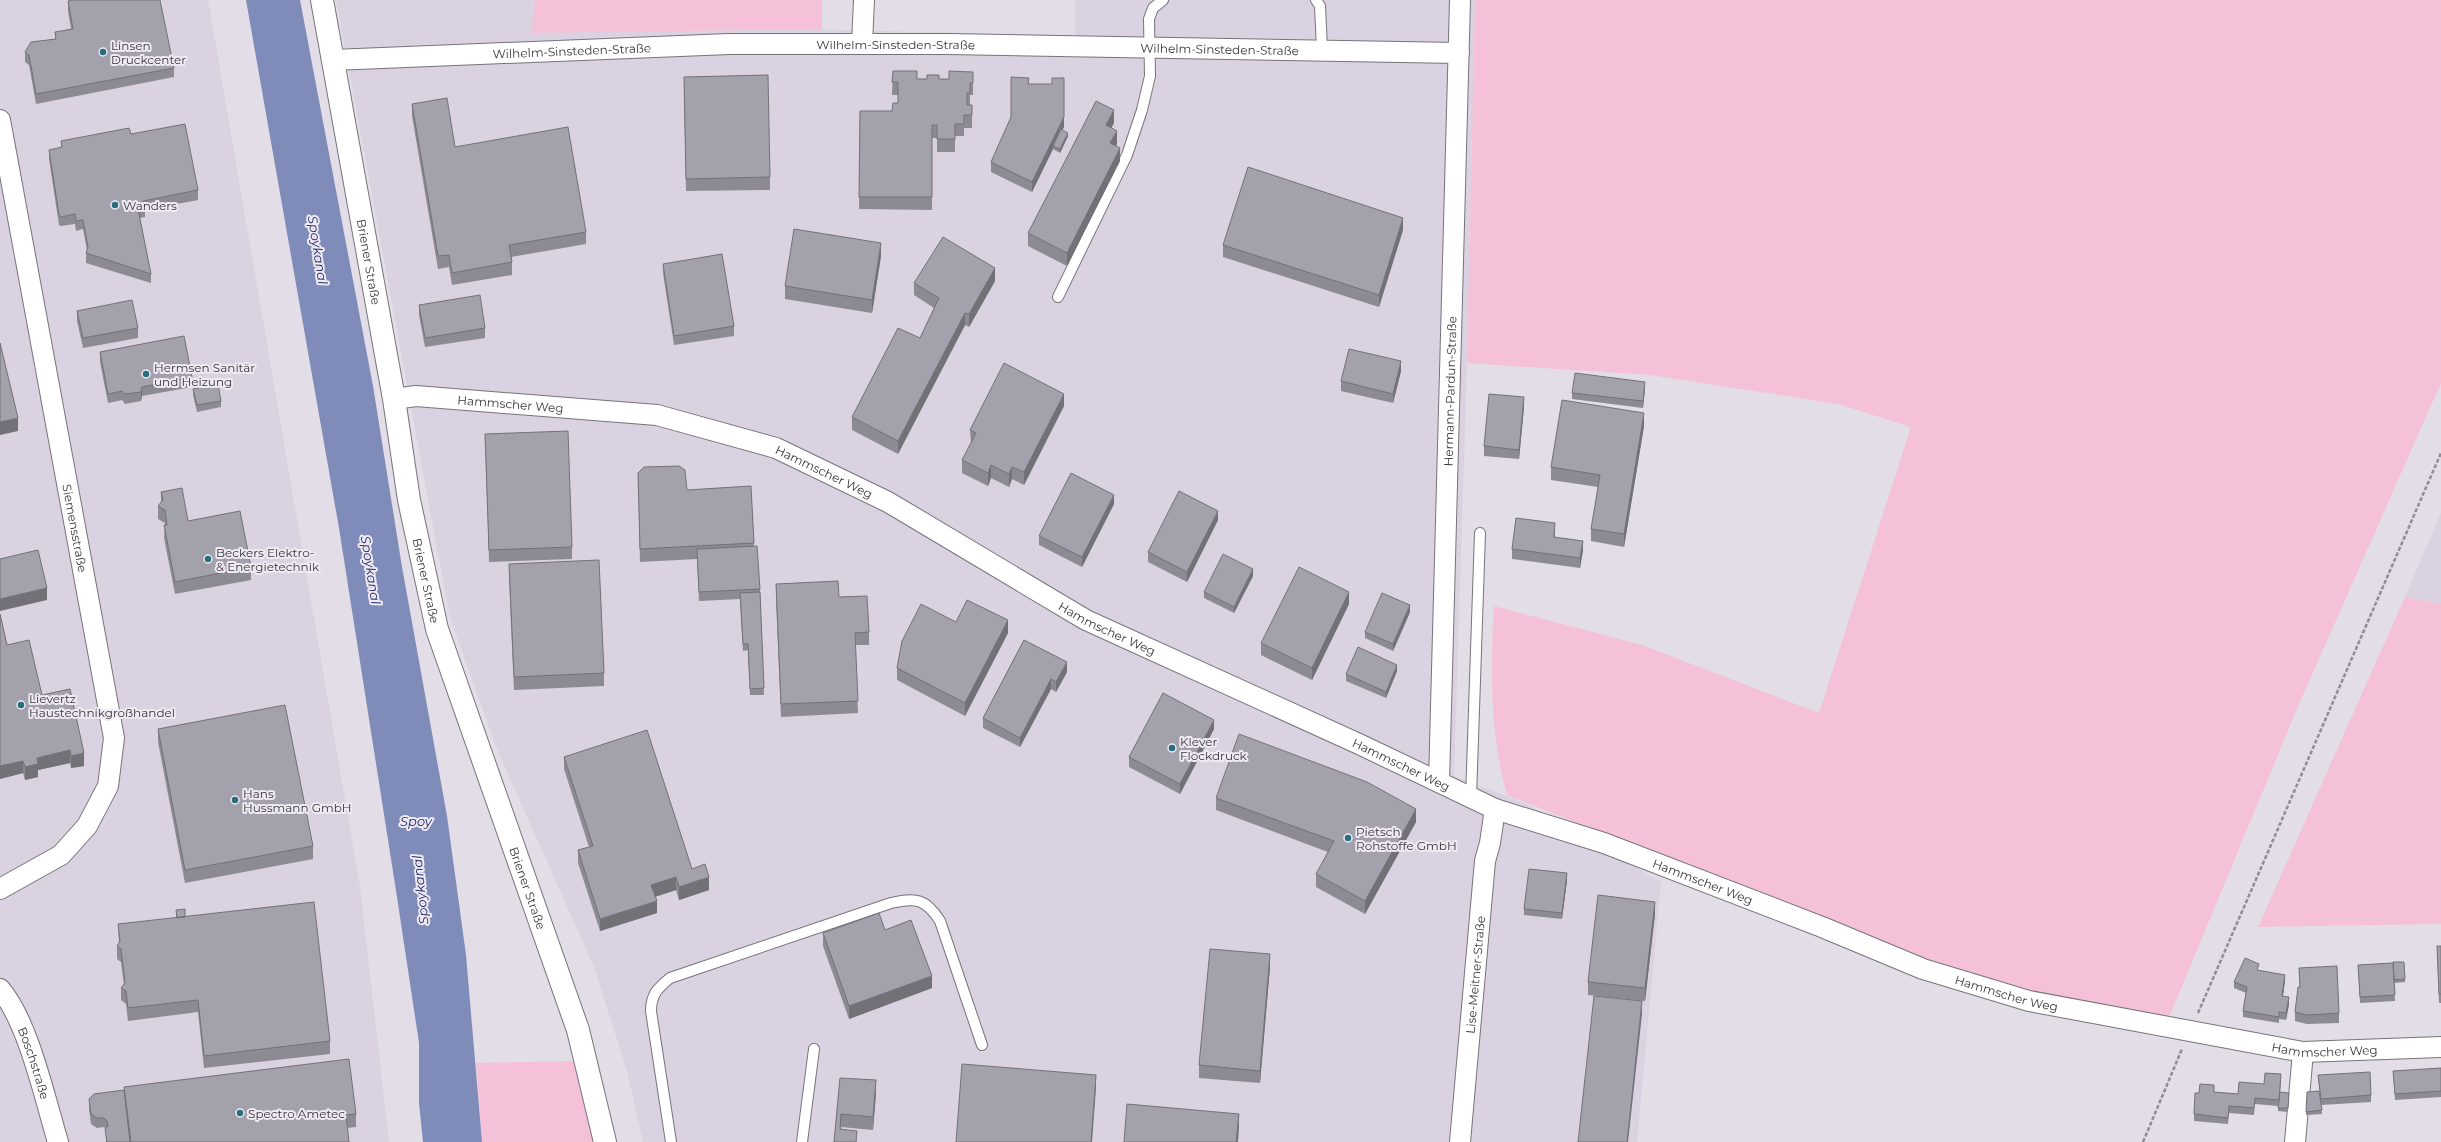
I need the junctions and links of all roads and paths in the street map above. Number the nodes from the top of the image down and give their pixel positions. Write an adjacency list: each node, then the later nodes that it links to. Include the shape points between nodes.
1 (322, 0): 10 (street, Briener Straße)
2 (864, 0): 6 (street)
3 (1163, 0): 7 (lane, via 1153,8 1149,19)
4 (1316, 0): 8 (lane, via 1320,6)
5 (1460, 0): 9 (street, Hermann-Pardun-Straße)
6 (862, 44): 7 (street, Wilhelm-Sinsteden-Straße); 10 (street, Wilhelm-Sinsteden-Straße, via 729,44)
7 (1150, 47): 8 (street, Wilhelm-Sinsteden-Straße); 12 (lane, via 1150,76 1127,155)
8 (1322, 49): 9 (street, Wilhelm-Sinsteden-Straße)
9 (1458, 53): 16 (street, Hermann-Pardun-Straße)
10 (333, 60): 13 (street, Briener Straße)
11 (0, 120): 19 (street, Siemensstraße, via 114,738 108,786 87,826 61,855)
12 (1058, 297)
13 (394, 400): 16 (street, Hammscher Weg, via 416,396 657,415 776,448 888,502 1086,620); 27 (street, Briener Straße, via 409,500 437,629 578,1030)
14 (2441, 452): 21 (path)
15 (1480, 532): 17 (lane)
16 (1439, 782): 17 (street, Hammscher Weg)
17 (1472, 798): 18 (street, Hammscher Weg)
18 (1495, 809): 21 (street, Hammscher Weg, via 1604,843 1924,969 2029,1001); 30 (street, Lise-Meitner-Straße, via 1485,861)
19 (0, 888)
20 (0, 989): 26 (street, Boschstraße, via 10,1001 24,1034)
21 (2190, 1032): 25 (street, Hammscher Weg); 31 (path)
22 (982, 1045): 28 (lane, via 940,921 932,907 915,900 891,903 670,978 656,989 651,1001 651,1011)
23 (2441, 1047): 25 (street, Hammscher Weg)
24 (814, 1049): 29 (lane)
25 (2303, 1052): 32 (street)
26 (58, 1142)
27 (605, 1142)
28 (671, 1142)
29 (802, 1142)
30 (1460, 1142)
31 (2142, 1142)
32 (2295, 1142)

